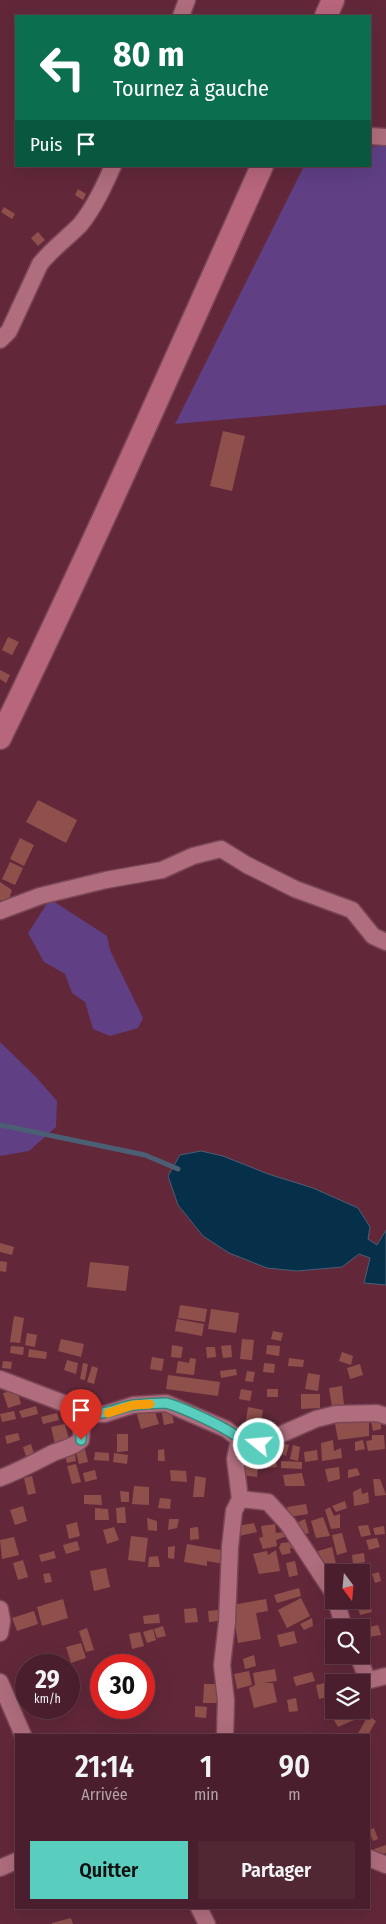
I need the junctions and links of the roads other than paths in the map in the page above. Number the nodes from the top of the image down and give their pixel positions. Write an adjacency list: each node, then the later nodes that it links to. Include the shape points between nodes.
1 (186, 0): 3 (street)
2 (333, 0): 4 (street)
3 (181, 15)
4 (326, 15)
5 (371, 136): 6 (street)
6 (386, 137)
7 (113, 167): 9 (street, via 88,214 40,264 9,331)
8 (262, 167): 10 (street, via 114,497)
9 (0, 340)
10 (0, 738)
11 (0, 910): 12 (street, via 40,896 162,870 193,856 221,849 295,889 352,910 373,936)
12 (386, 942)
13 (0, 1379): 14 (street)
14 (82, 1410): 16 (street, via 104,1414 133,1405 166,1403 226,1429); 17 (street, via 81,1440 77,1444)
15 (386, 1416): 16 (street, via 377,1413 336,1414 316,1419 259,1444)
16 (239, 1439): 18 (street, via 234,1458)
17 (0, 1478)
18 (240, 1499): 19 (street, via 268,1502 288,1524); 26 (street, via 234,1511 231,1538 222,1665 226,1701)
19 (325, 1580)
20 (0, 1609): 21 (street)
21 (0, 1633)
22 (361, 1664): 23 (street, via 370,1680)
23 (386, 1676)
24 (0, 1682): 25 (street)
25 (23, 1734)
26 (224, 1734)
27 (370, 1858): 29 (street)
28 (15, 1861): 30 (street)
29 (386, 1866)
30 (0, 1868)
31 (199, 1909): 32 (street)
32 (206, 1924)

